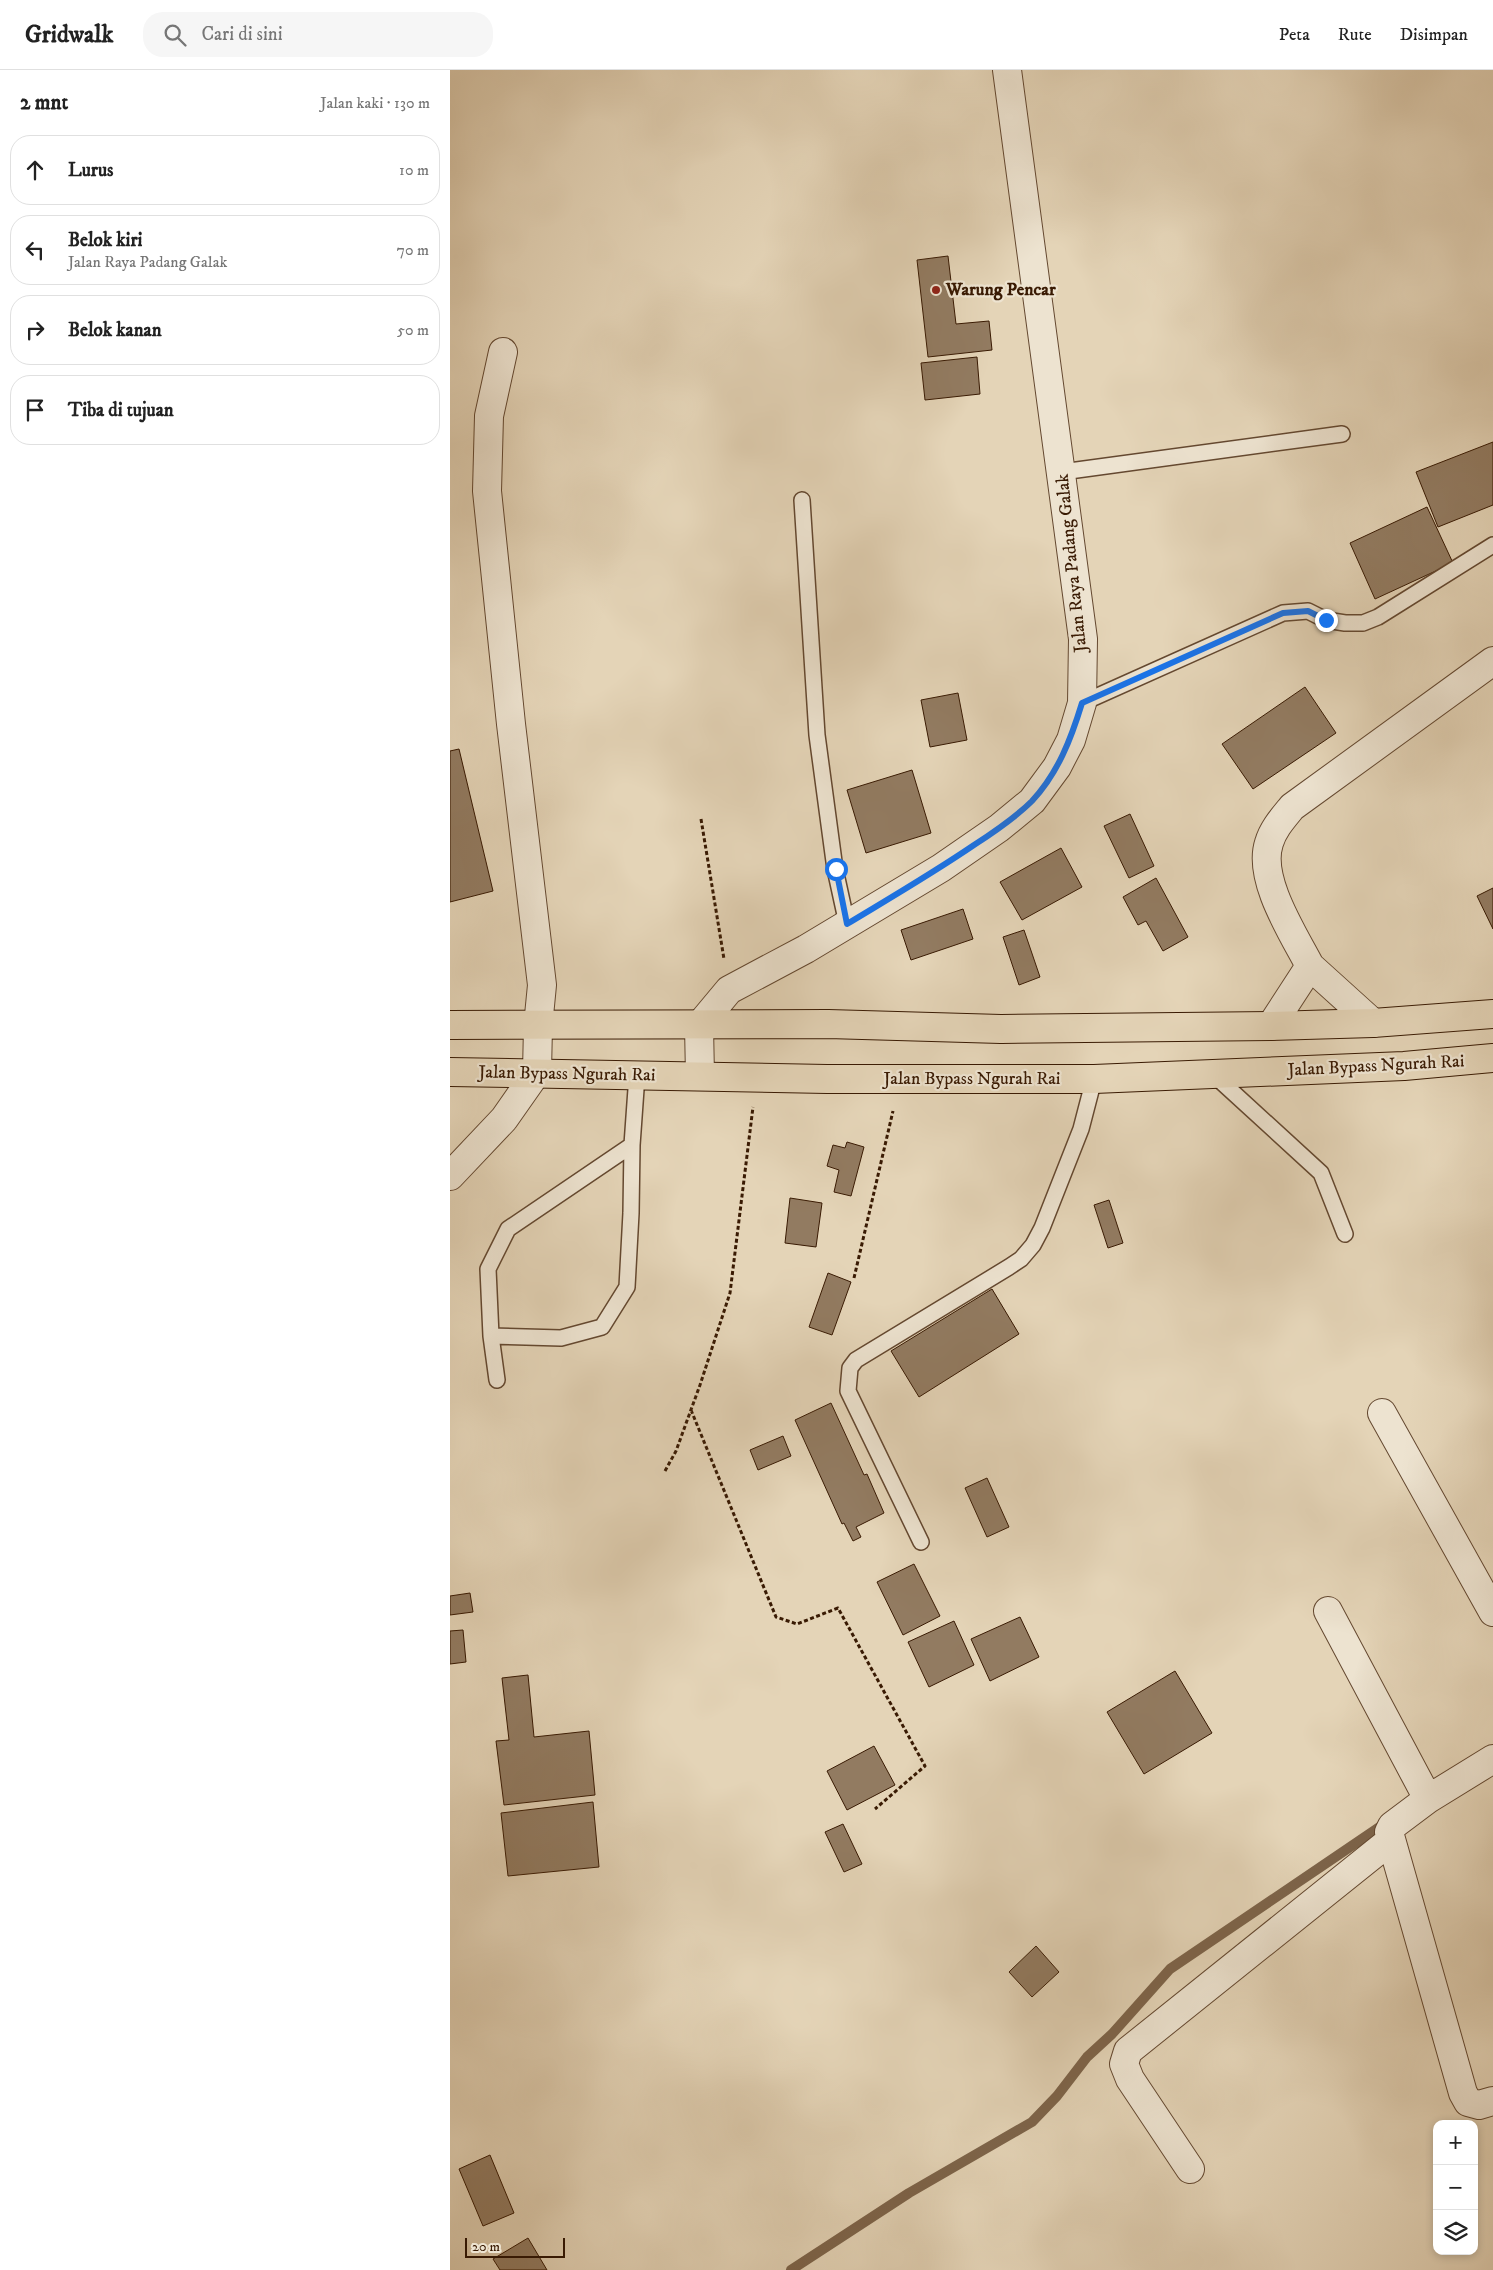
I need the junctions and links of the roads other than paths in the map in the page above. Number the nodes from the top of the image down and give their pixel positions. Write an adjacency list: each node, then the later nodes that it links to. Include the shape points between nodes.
1 (1007, 70): 4 (street, Jalan Raya Padang Galak)
2 (503, 352): 14 (street, via 489,416 486,491 542,984)
3 (1342, 434): 4 (lane)
4 (1062, 472): 8 (street, Jalan Raya Padang Galak, via 1083,639)
5 (802, 500): 9 (lane, via 817,736)
6 (1493, 545): 8 (lane, via 1378,618 1363,623 1345,623 1326,620 1308,611 1283,613)
7 (1493, 662): 10 (street, via 1292,807 1278,824 1268,844 1270,884)
8 (1082, 703): 9 (street, Jalan Raya Padang Galak, via 1068,747 1032,801 1000,828 941,868)
9 (847, 924): 15 (street, Jalan Raya Padang Galak, via 729,990)
10 (1310, 966): 12 (street); 16 (street)
11 (1493, 1014): 12 (highway)
12 (1373, 1023): 16 (highway)
13 (450, 1026): 14 (highway)
14 (538, 1026): 15 (highway); 19 (street)
15 (699, 1026): 16 (highway, via 828,1024 1001,1029); 22 (street)
16 (1271, 1026)
17 (1493, 1058): 20 (highway, Jalan Bypass Ngurah Rai, via 1404,1066)
18 (450, 1072): 19 (highway, Jalan Bypass Ngurah Rai)
19 (537, 1072): 21 (highway, Jalan Bypass Ngurah Rai); 25 (street, via 504,1119)
20 (1213, 1073): 23 (highway, Jalan Bypass Ngurah Rai); 26 (lane, via 1320,1173)
21 (638, 1076): 22 (highway, Jalan Bypass Ngurah Rai); 24 (lane)
22 (700, 1076): 23 (highway, Jalan Bypass Ngurah Rai)
23 (1094, 1079): 30 (lane, via 1081,1129 1033,1245 1021,1259 856,1360 850,1368 848,1391)
24 (632, 1145): 27 (lane, via 508,1229 488,1269); 27 (lane, via 627,1287 602,1327 560,1338)
25 (450, 1176)
26 (1345, 1234)
27 (492, 1336): 28 (lane)
28 (497, 1380)
29 (1382, 1413): 32 (street)
30 (920, 1542)
31 (1328, 1611): 34 (street)
32 (1493, 1612)
33 (1493, 1759): 34 (street)
34 (1428, 1799): 35 (street, via 1392,1826)
35 (1390, 1841): 36 (street, via 1462,2093 1468,2102 1479,2105); 37 (street, via 1128,2051 1124,2064 1130,2079)
36 (1493, 2101)
37 (1190, 2168)

